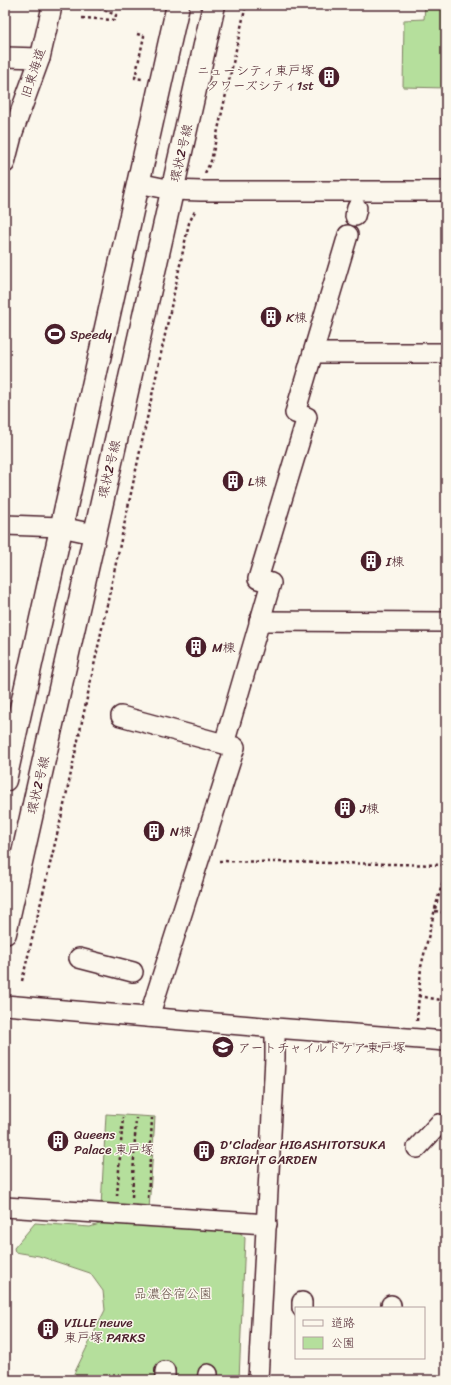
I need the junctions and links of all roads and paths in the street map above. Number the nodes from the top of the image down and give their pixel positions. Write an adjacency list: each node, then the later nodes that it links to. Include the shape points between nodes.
1 (51, 5): 9 (street, 旧東海道)
2 (85, 5): 6 (path, via 116,15 115,20)
3 (178, 5): 13 (main road)
4 (214, 5): 14 (main road, 環状2号線)
5 (246, 5): 12 (path, via 211,161)
6 (82, 18)
7 (137, 34): 10 (path, via 144,36 135,78 142,80)
8 (5, 57): 9 (street)
9 (40, 58): 11 (street, 旧東海道, via 13,132)
10 (142, 76)
11 (5, 163)
12 (204, 177)
13 (138, 183): 14 (street); 21 (main road)
14 (172, 190): 15 (street); 22 (main road, 環状2号線)
15 (446, 191)
16 (198, 205): 36 (path, via 189,223 63,810)
17 (348, 235): 18 (street)
18 (313, 353): 19 (street); 23 (street, via 295,413 307,416 258,579 271,583)
19 (446, 353)
20 (5, 525): 21 (street)
21 (61, 527): 22 (street); 27 (main road)
22 (94, 534): 33 (main road, 環状2号線)
23 (260, 621): 24 (street); 26 (street)
24 (446, 622)
25 (121, 716): 26 (street)
26 (224, 744): 28 (street, via 235,748)
27 (5, 780)
28 (198, 861): 29 (path); 40 (street)
29 (446, 865)
30 (446, 871): 31 (path)
31 (435, 911): 32 (path); 37 (path, via 421,967)
32 (446, 913)
33 (5, 933)
34 (79, 958): 35 (street)
35 (133, 972)
36 (22, 981)
37 (419, 996): 38 (path); 41 (path)
38 (446, 1001)
39 (5, 1005): 40 (street)
40 (149, 1017): 42 (street)
41 (417, 1023)
42 (276, 1028): 43 (street); 53 (street)
43 (446, 1041)
44 (123, 1117): 49 (path)
45 (136, 1118): 50 (path)
46 (152, 1118): 51 (path)
47 (439, 1124): 48 (street)
48 (417, 1148)
49 (117, 1196)
50 (132, 1197)
51 (148, 1199)
52 (5, 1207): 53 (street)
53 (267, 1224): 54 (street)
54 (258, 1380)

